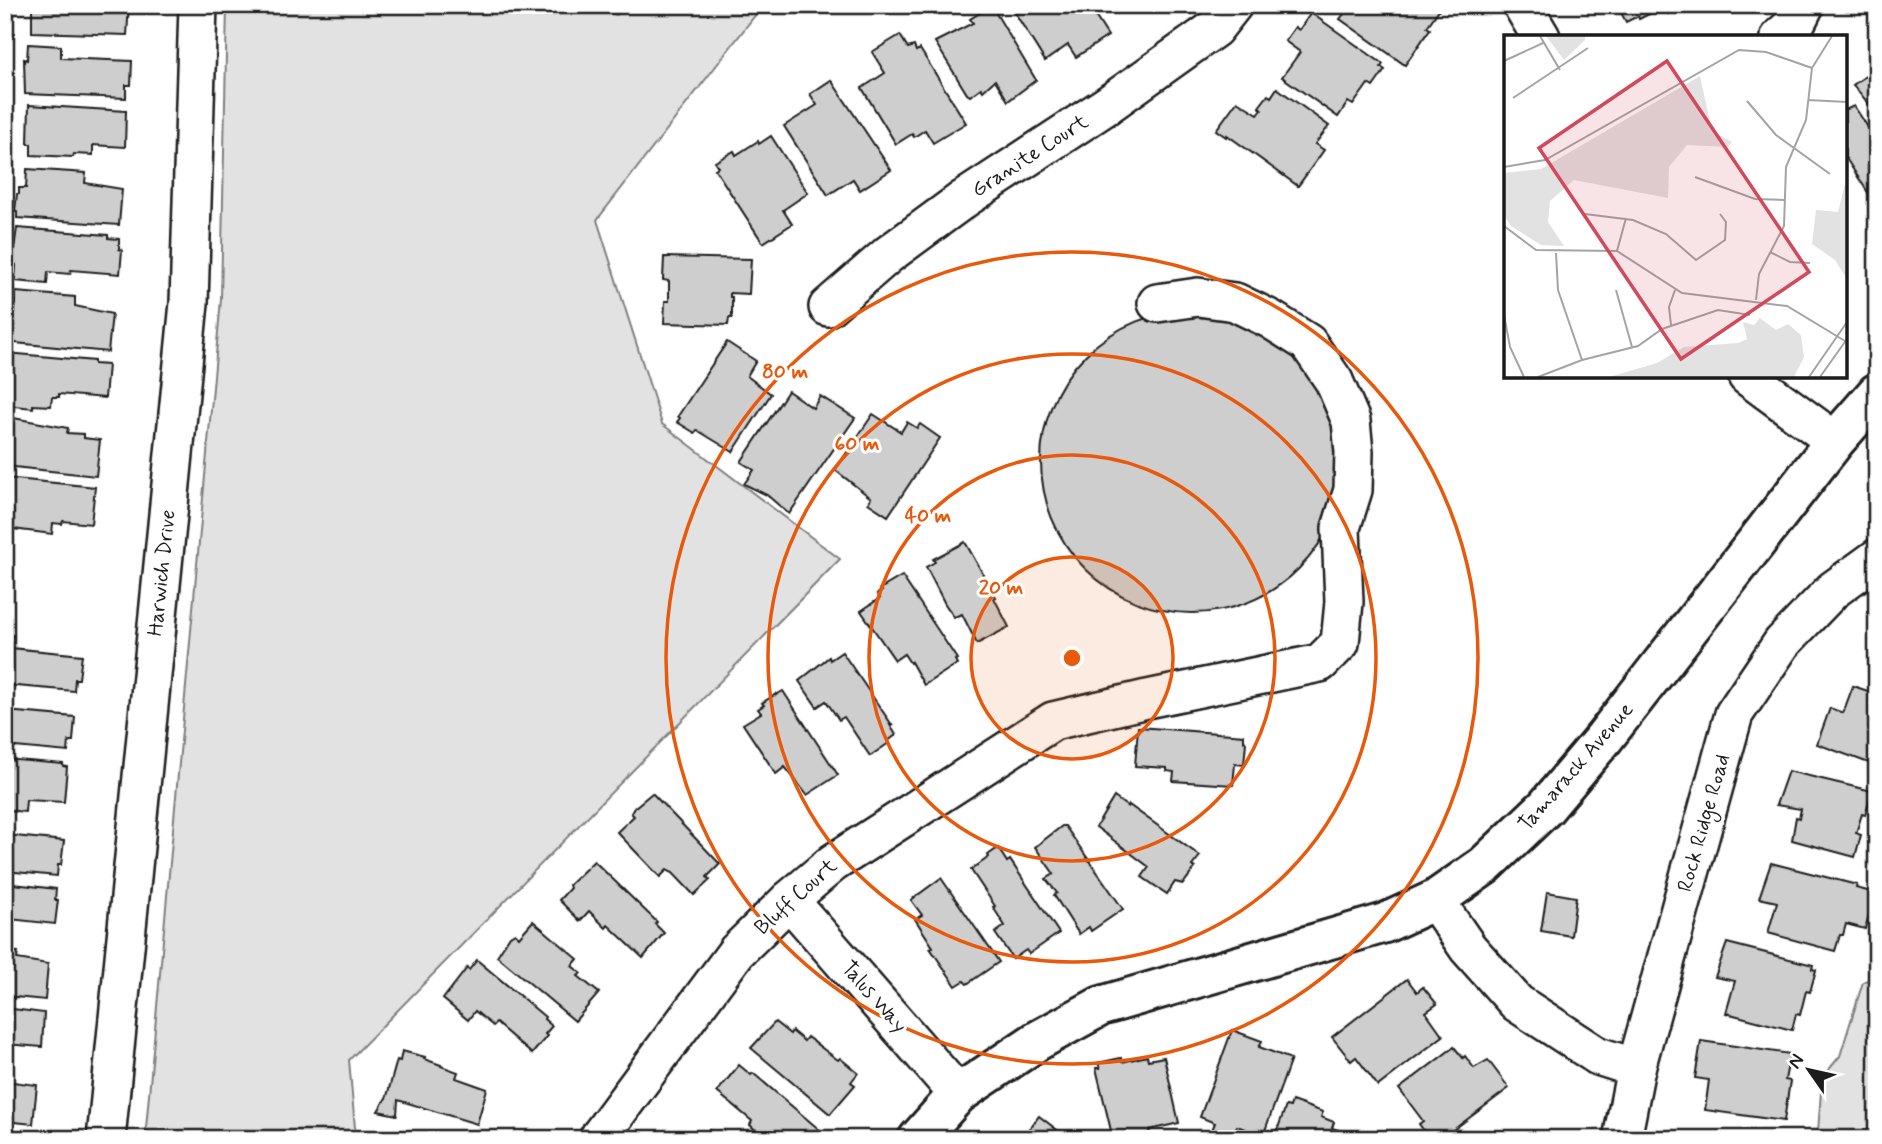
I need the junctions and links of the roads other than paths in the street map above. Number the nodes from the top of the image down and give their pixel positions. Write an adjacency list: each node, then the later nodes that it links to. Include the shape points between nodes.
1 (198, 5): 18 (street, Harwich Drive, via 189,303)
2 (1233, 5): 8 (street, Granite Court, via 1214,29 964,199 889,254)
3 (1521, 5): 5 (street)
4 (1805, 5): 6 (street, via 1797,22)
5 (1540, 35)
6 (1782, 35)
7 (1157, 303): 13 (street, Bluff Court, via 1198,297 1235,302 1308,343 1334,381 1351,421 1354,452 1353,490 1341,528 1344,602 1340,643 1320,663 1053,721 832,863)
8 (828, 307)
9 (1750, 378): 11 (street)
10 (1877, 393): 11 (main road, Tamarack Avenue)
11 (1835, 441): 14 (main road, Tamarack Avenue, via 1546,807 1485,865)
12 (1877, 558): 15 (street, Rock Ridge Road, via 1833,590 1782,643 1734,714)
13 (789, 900): 16 (street, Talus Way); 17 (street, Bluff Court, via 737,951)
14 (1435, 900): 15 (street, via 1468,948 1517,1003 1598,1056); 16 (main road, Tamarack Avenue, via 1385,923 1101,1006 1037,1041)
15 (1636, 1068): 20 (street, Rock Ridge Road)
16 (958, 1094): 19 (main road, Tamarack Avenue)
17 (599, 1137)
18 (106, 1139)
19 (918, 1139)
20 (1622, 1139)

